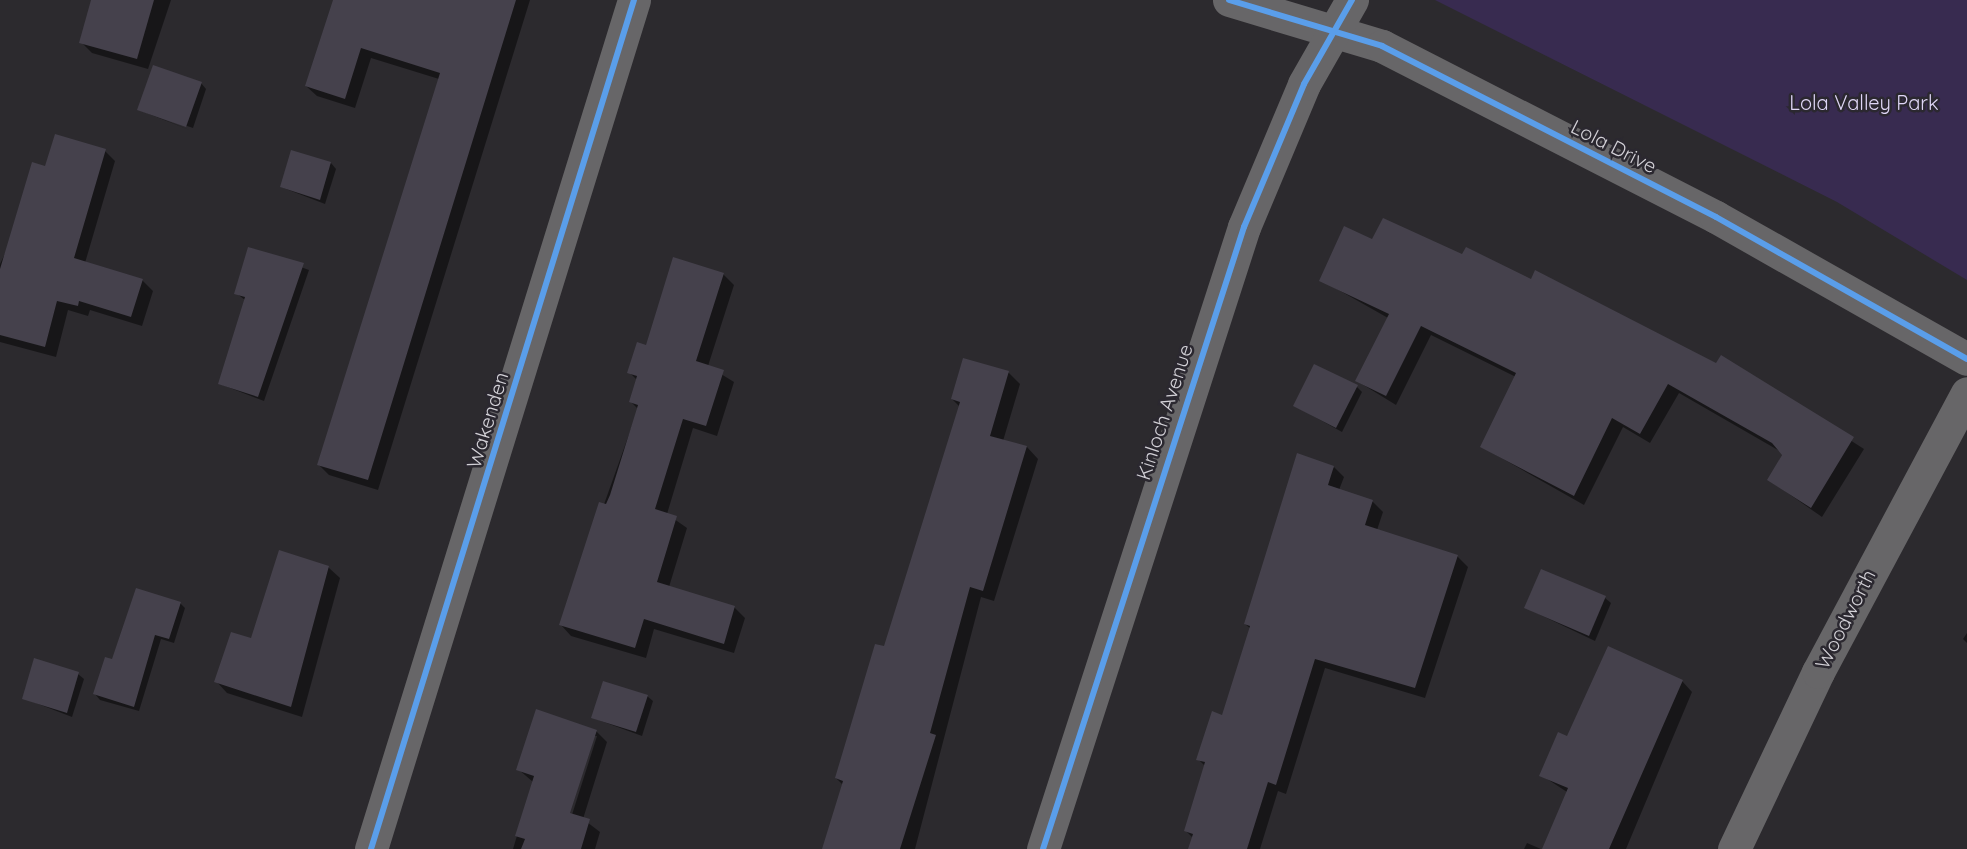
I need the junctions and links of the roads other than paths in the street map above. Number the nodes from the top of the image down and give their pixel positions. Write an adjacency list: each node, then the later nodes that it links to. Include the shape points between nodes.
1 (634, 0): 7 (street, Wakenden)
2 (1229, 0): 4 (street, Lola Drive)
3 (1352, 0): 4 (street, Kinloch Avenue)
4 (1334, 28): 5 (street, Lola Drive, via 1382,46 1716,217); 8 (street, Kinloch Avenue, via 1304,84 1244,227)
5 (1967, 359)
6 (1967, 393): 9 (street, Woodworth, via 1818,672)
7 (371, 849)
8 (1043, 849)
9 (1734, 849)

